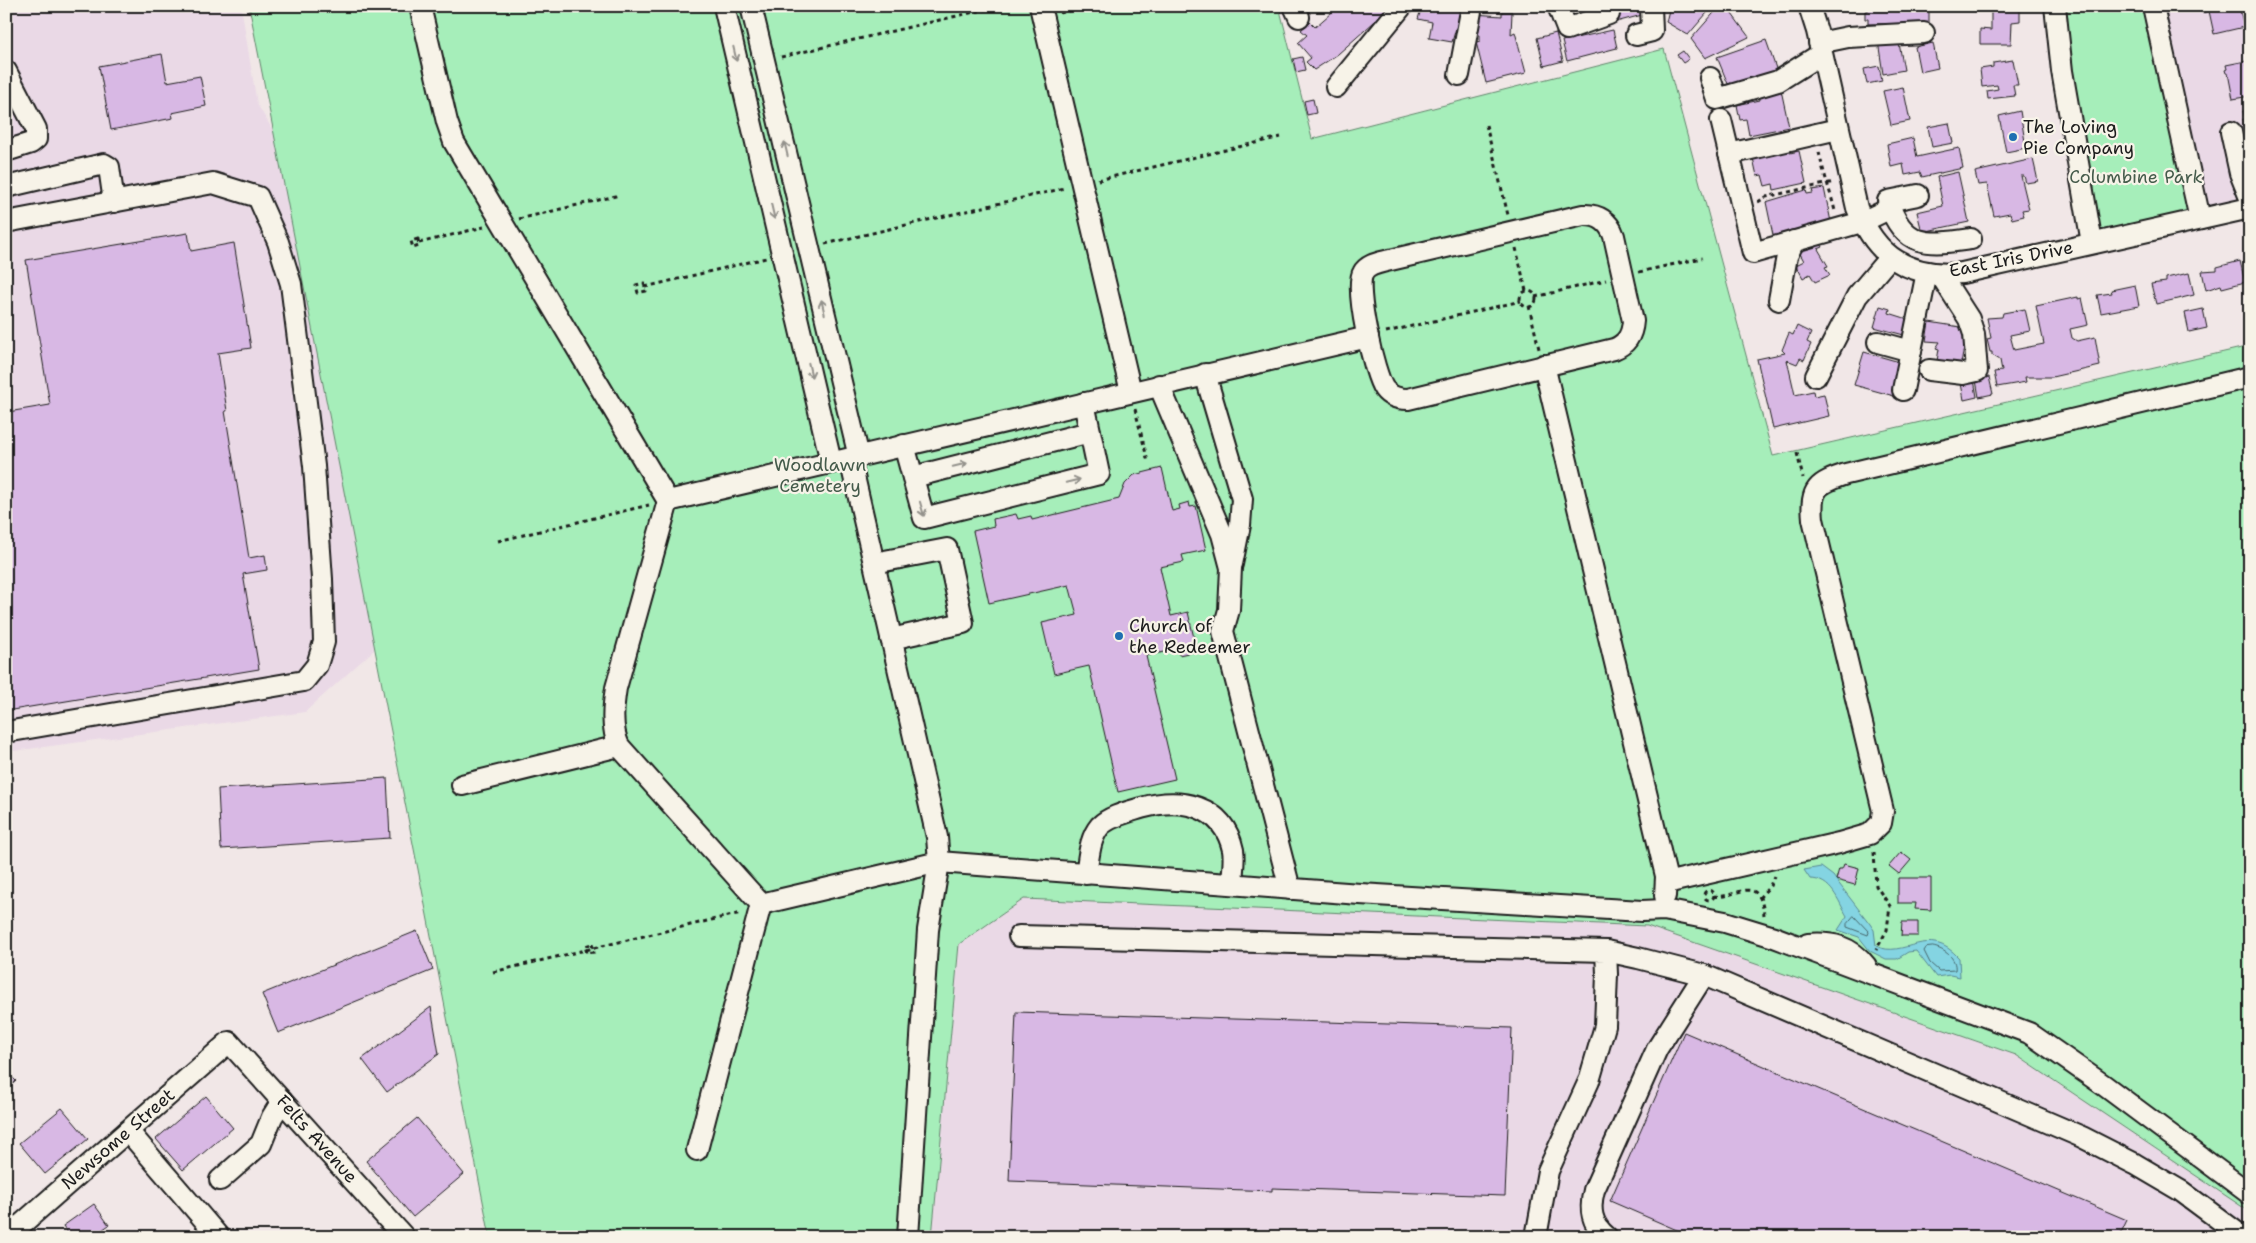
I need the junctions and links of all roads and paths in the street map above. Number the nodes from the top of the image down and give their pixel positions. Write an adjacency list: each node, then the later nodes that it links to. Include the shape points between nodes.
1 (420, 6): 78 (street, via 454,142)
2 (724, 6): 50 (street, one-way to 50)
3 (751, 6): 18 (street)
4 (1000, 6): 18 (path)
5 (1089, 6): 14 (path)
6 (1402, 6): 22 (street)
7 (1472, 6): 20 (street)
8 (1558, 6): 9 (street, via 1567,28 1610,14)
9 (1607, 6)
10 (1651, 6): 16 (street, via 1652,31)
11 (1809, 6): 17 (street, East Iris Drive)
12 (2055, 6): 48 (street, via 2062,71)
13 (2153, 6): 42 (street)
14 (1041, 12): 34 (street)
15 (1924, 33): 17 (street, via 1848,37)
16 (1636, 35)
17 (1820, 48): 21 (street, via 1778,81 1717,99); 25 (street, East Iris Drive)
18 (765, 60): 49 (street, one-way to 18)
19 (6, 71): 29 (street, via 36,130 36,139)
20 (1459, 75)
21 (1710, 78)
22 (1336, 87)
23 (1721, 120): 30 (street)
24 (1486, 126): 46 (path)
25 (1838, 129): 27 (street); 32 (street, East Iris Drive)
26 (2231, 132): 31 (street)
27 (1815, 134): 30 (street); 33 (path)
28 (1281, 137): 34 (path)
29 (6, 150)
30 (1729, 154): 41 (street)
31 (2246, 177): 37 (street)
32 (1849, 179): 33 (path); 44 (street, East Iris Drive)
33 (1828, 183): 41 (path, via 1766,197); 45 (path)
34 (1082, 184): 49 (path); 69 (street)
35 (6, 187): 38 (street, via 104,164 109,167)
36 (1918, 195): 39 (street, via 1888,201)
37 (2250, 198)
38 (114, 202): 43 (street); 83 (street, via 213,183 258,197 278,242 291,284 314,466 324,642 317,665 304,681)
39 (1891, 208): 44 (street); 53 (street, via 1897,223 1912,237 1939,244 1964,240)
40 (2250, 208): 42 (street, East Iris Drive)
41 (1743, 211): 47 (street, via 1753,253)
42 (2200, 219): 48 (street, East Iris Drive)
43 (6, 222)
44 (1862, 222): 45 (street); 51 (street, East Iris Drive, via 1874,242)
45 (1839, 228): 47 (street)
46 (1512, 230): 55 (path); 59 (street, via 1368,268 1361,276 1359,290); 62 (street, via 1591,214 1606,222 1614,236 1633,321 1629,338 1614,349)
47 (1794, 241): 57 (street)
48 (2092, 243): 53 (street, East Iris Drive)
49 (809, 248): 74 (street, one-way to 49)
50 (783, 253): 54 (path); 74 (street, one-way to 74)
51 (1890, 257): 52 (street, East Iris Drive, via 1905,266); 65 (street, via 1857,296)
52 (1934, 273): 53 (street, East Iris Drive); 61 (street); 63 (street, via 1963,307 1974,334 1977,371 1963,374)
53 (1962, 273)
54 (645, 287)
55 (1526, 291): 56 (path); 58 (path, via 1535,297 1534,304)
56 (1520, 300): 58 (path); 59 (path)
57 (1779, 300)
58 (1529, 306): 62 (path)
59 (1368, 336): 62 (street, via 1381,383 1390,394 1403,399); 64 (street)
60 (1878, 342): 61 (street)
61 (1911, 351): 68 (street)
62 (1544, 366): 89 (street)
63 (1929, 370)
64 (1205, 374): 67 (street); 81 (street, via 1242,499)
65 (1816, 376)
66 (2250, 377): 77 (street, via 1846,474 1828,480)
67 (1159, 385): 69 (street); 81 (street, via 1222,534)
68 (1903, 390)
69 (1131, 392): 70 (street); 75 (path)
70 (1084, 402): 71 (street); 72 (street)
71 (1090, 432): 76 (street, one-way to 71); 76 (street, one-way to 71, via 924,518 1009,497 1099,474)
72 (904, 445): 74 (street); 76 (street)
73 (1797, 453): 77 (path, via 1804,481)
74 (846, 459): 78 (street); 80 (street)
75 (1148, 462)
76 (913, 477)
77 (1817, 489): 86 (street, via 1812,497 1813,519 1883,811 1881,823)
78 (668, 501): 79 (path); 84 (street, via 616,688 614,721)
79 (498, 541)
80 (874, 564): 82 (street); 82 (street, via 947,549 963,623)
81 (1231, 568): 91 (street, via 1229,610 1223,631)
82 (891, 639): 87 (street)
83 (6, 732)
84 (620, 746): 85 (street); 93 (street)
85 (462, 784)
86 (1874, 831): 89 (street, via 1839,843); 97 (path, via 1876,886 1890,906 1887,930)
87 (939, 862): 88 (street); 93 (street); 110 (street, via 928,930)
88 (1086, 874): 90 (street); 90 (street, via 1092,839 1100,826 1124,813 1174,802 1208,812 1220,824 1233,851)
89 (1666, 883): 94 (street)
90 (1232, 884): 91 (street)
91 (1290, 888): 94 (street)
92 (1714, 896): 95 (path, via 1723,897 1745,889 1755,893 1760,898 1764,914)
93 (761, 906): 99 (path); 104 (street)
94 (1664, 910): 95 (street)
95 (1760, 932): 106 (street, via 2013,1026 2040,1039)
96 (1019, 936): 98 (street)
97 (1878, 945)
98 (1606, 952): 100 (street); 111 (street, via 1605,1026 1589,1082 1548,1171)
99 (494, 972)
100 (1704, 975): 112 (street, via 1656,1049 1594,1190 1591,1214); 113 (street, via 2082,1137 2181,1191)
101 (229, 1042): 102 (street, Felts Avenue); 103 (street, Newsome Street)
102 (282, 1101): 105 (street, via 261,1144); 109 (street, Felts Avenue)
103 (128, 1131): 107 (street, Newsome Street); 108 (street)
104 (697, 1150)
105 (220, 1180)
106 (2250, 1194)
107 (9, 1234)
108 (219, 1237)
109 (404, 1237)
110 (908, 1237)
111 (1536, 1237)
112 (1607, 1237)
113 (2243, 1237)

